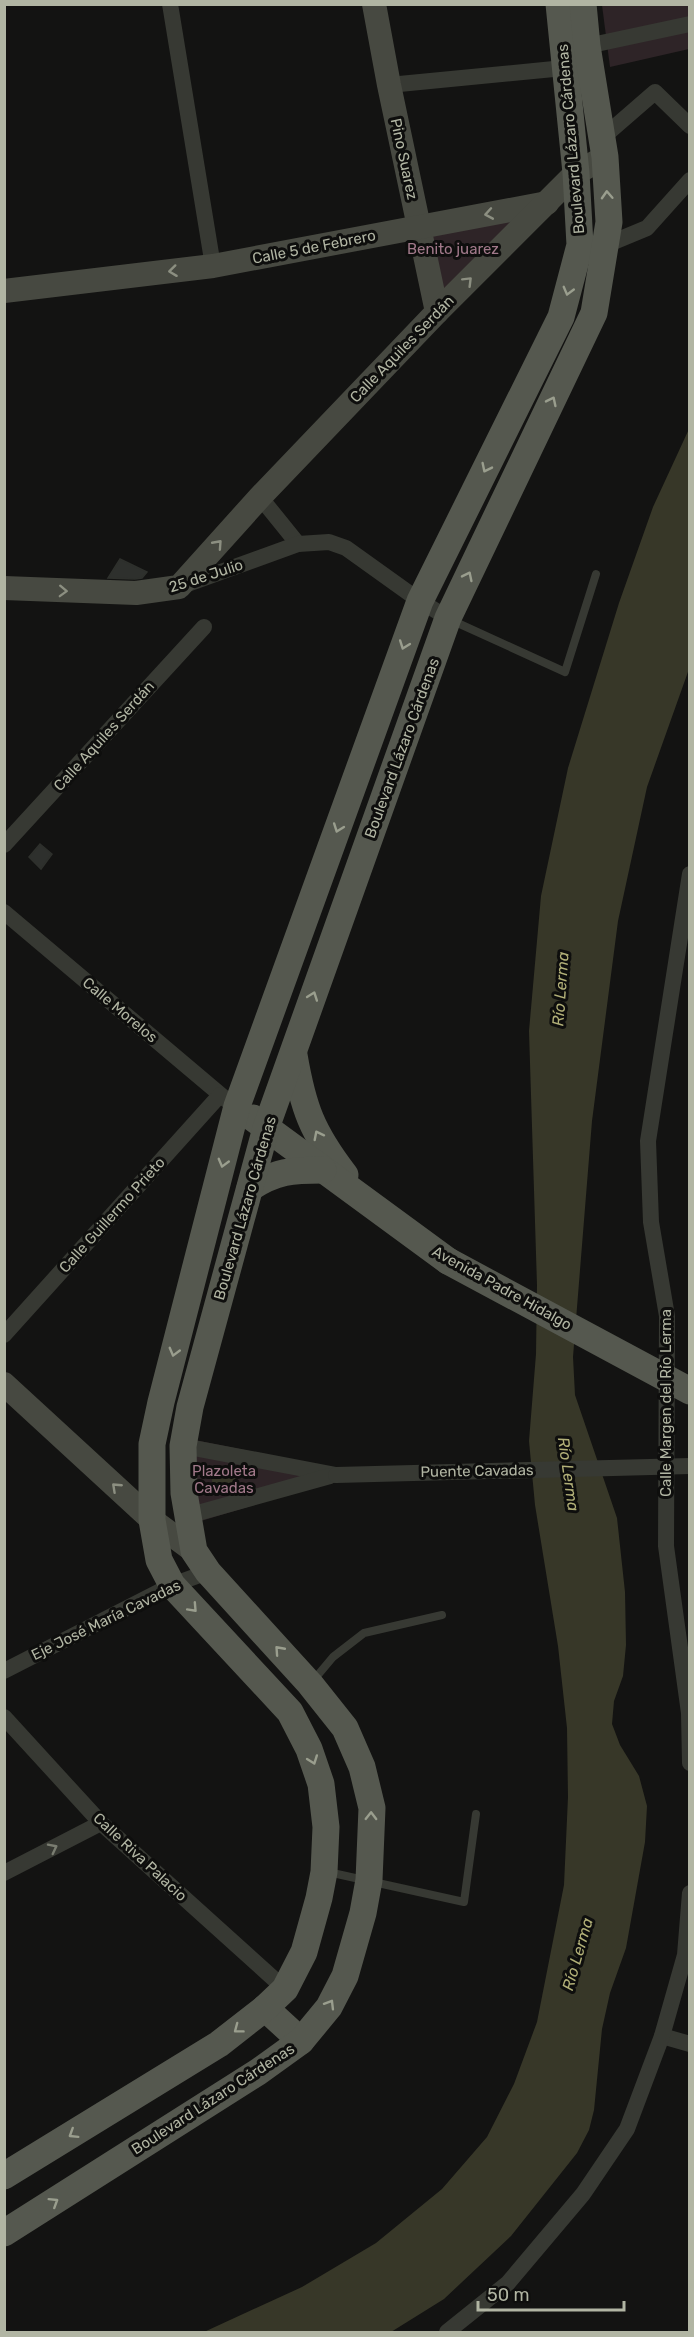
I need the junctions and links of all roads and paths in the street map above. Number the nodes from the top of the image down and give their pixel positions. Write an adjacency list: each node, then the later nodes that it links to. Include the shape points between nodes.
1 (171, 4): 16 (street)
2 (374, 4): 8 (street, Pino Suarez)
3 (559, 4): 7 (main road, Boulevard Lázaro Cárdenas)
4 (583, 4): 6 (main road, Boulevard Lázaro Cárdenas)
5 (690, 24): 6 (street)
6 (587, 46): 10 (main road, Boulevard Lázaro Cárdenas)
7 (564, 69): 8 (street); 11 (main road, Boulevard Lázaro Cárdenas)
8 (388, 85): 14 (street, Pino Suarez)
9 (690, 126): 10 (street, via 655,92)
10 (604, 148): 11 (street); 15 (main road, Boulevard Lázaro Cárdenas, one-way to 10, via 609,222)
11 (576, 173): 13 (street); 15 (main road, Boulevard Lázaro Cárdenas)
12 (690, 180): 15 (street, via 647,228)
13 (546, 203): 14 (street, Calle 5 de Febrero, one-way to 14); 18 (street, Calle Aquiles Serdán, one-way to 13)
14 (417, 227): 16 (street, Calle 5 de Febrero); 18 (street, Pino Suarez)
15 (593, 245): 24 (main road, Boulevard Lázaro Cárdenas, one-way to 24); 25 (main road, Boulevard Lázaro Cárdenas, one-way to 15, via 594,313)
16 (213, 266): 17 (street, Calle 5 de Febrero, one-way to 17)
17 (4, 291)
18 (437, 312): 19 (street, Calle Aquiles Serdán)
19 (260, 497): 20 (street); 22 (street, Calle Aquiles Serdán, one-way to 19)
20 (298, 544): 22 (street, 25 de Julio); 24 (street, 25 de Julio, via 329,542 346,548)
21 (596, 574): 25 (lane, via 565,672)
22 (179, 587): 23 (street, 25 de Julio, one-way to 22, via 135,593)
23 (4, 588)
24 (420, 601): 25 (street, 25 de Julio); 32 (main road, Boulevard Lázaro Cárdenas, one-way to 32)
25 (448, 618): 31 (main road, Boulevard Lázaro Cárdenas, one-way to 25)
26 (204, 627): 27 (street, Calle Aquiles Serdán)
27 (4, 845)
28 (690, 874): 29 (street, Calle Margen del Río Lerma)
29 (687, 903): 51 (street, Calle Margen del Río Lerma, via 648,1141 651,1222 667,1317 666,1546 689,1713)
30 (4, 912): 32 (street, Calle Morelos)
31 (294, 1051): 33 (main road, Boulevard Lázaro Cárdenas); 36 (main road, one-way to 31, via 324,1147 311,1122 301,1094)
32 (229, 1101): 33 (main road, Avenida Padre Hidalgo); 37 (street, Calle Guillermo Prieto); 44 (main road, Boulevard Lázaro Cárdenas, one-way to 44, via 152,1444)
33 (267, 1128): 34 (main road, Avenida Padre Hidalgo); 35 (main road, Boulevard Lázaro Cárdenas)
34 (323, 1170): 35 (main road, via 278,1173); 36 (main road, Avenida Padre Hidalgo)
35 (250, 1188): 40 (main road, Boulevard Lázaro Cárdenas, via 190,1407)
36 (364, 1200): 39 (main road, Avenida Padre Hidalgo, bridge, via 448,1262)
37 (4, 1335)
38 (4, 1384): 44 (street, one-way to 38)
39 (690, 1390)
40 (183, 1446): 42 (street); 43 (main road, Boulevard Lázaro Cárdenas)
41 (690, 1466): 42 (street, Puente Cavadas, bridge)
42 (336, 1475): 43 (street)
43 (187, 1516): 45 (main road, Boulevard Lázaro Cárdenas)
44 (152, 1520): 45 (street); 46 (main road, Boulevard Lázaro Cárdenas, via 159,1560)
45 (201, 1562): 46 (street, Eje José María Cavadas); 49 (main road, Boulevard Lázaro Cárdenas, one-way to 45)
46 (172, 1586): 48 (street, Eje José María Cavadas); 54 (main road, Boulevard Lázaro Cárdenas, one-way to 54, via 290,1712 321,1784 326,1827)
47 (442, 1615): 49 (lane, via 364,1633 333,1657)
48 (4, 1671)
49 (310, 1684): 56 (main road, Boulevard Lázaro Cárdenas, one-way to 49, via 372,1808 362,1767 345,1728)
50 (4, 1717): 53 (street, Calle Riva Palacio)
51 (690, 1763)
52 (476, 1814): 56 (lane, via 464,1902)
53 (101, 1823): 55 (street, one-way to 53); 58 (street, Calle Riva Palacio)
54 (324, 1872): 56 (lane); 58 (main road, Boulevard Lázaro Cárdenas, via 304,1952)
55 (4, 1873)
56 (369, 1880): 61 (main road, Boulevard Lázaro Cárdenas, one-way to 56, via 329,2007 345,1976)
57 (690, 1893): 60 (street, via 685,1955)
58 (285, 1989): 59 (main road, Boulevard Lázaro Cárdenas)
59 (265, 2008): 61 (main road); 63 (main road, Boulevard Lázaro Cárdenas, one-way to 63, via 219,2044)
60 (662, 2036): 62 (street); 65 (street, via 627,2129 583,2194 508,2283)
61 (301, 2041): 64 (main road, Boulevard Lázaro Cárdenas, one-way to 61)
62 (690, 2044)
63 (4, 2176)
64 (4, 2233)
65 (447, 2332)

